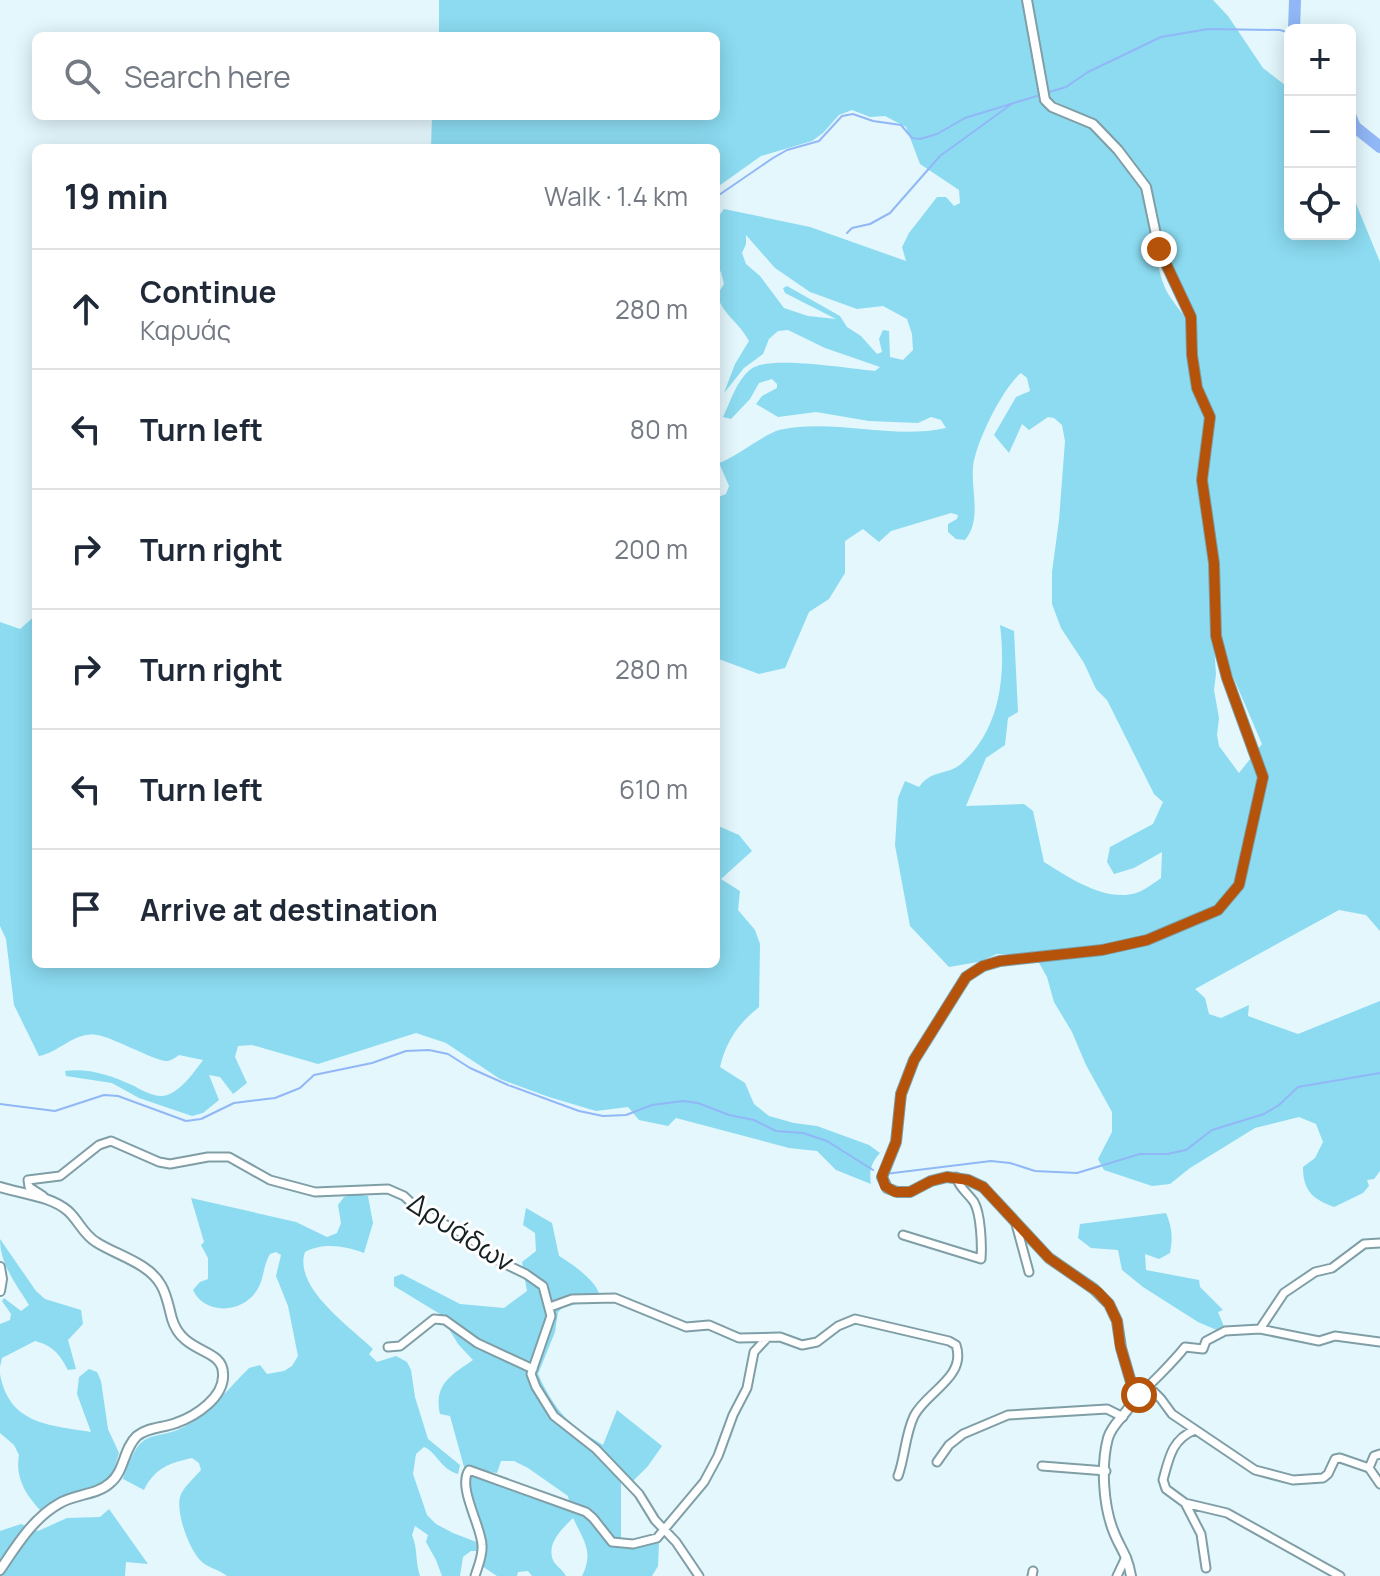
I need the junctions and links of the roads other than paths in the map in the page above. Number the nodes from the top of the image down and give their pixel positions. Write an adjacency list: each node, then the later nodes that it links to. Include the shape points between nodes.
1 (1027, 0): 2 (street, via 1045,100 1093,124 1146,187 1159,249 1191,317 1197,388 1210,417 1202,480 1214,563 1216,636 1263,777 1239,885 1218,910 1147,940 1000,961 966,977 914,1060 901,1094 896,1142 882,1176 887,1188 900,1192)
2 (956, 1177): 5 (street, via 981,1186); 6 (street, via 975,1204 981,1259)
3 (0, 1187): 4 (street)
4 (50, 1201): 11 (street, Δρυάδων, via 27,1181 60,1176 111,1141 170,1164 229,1157 270,1180 315,1192 388,1189 543,1286); 32 (street, via 67,1210 90,1238 155,1276 179,1335 219,1362 222,1385 185,1420 140,1434 113,1482 61,1502 45,1514)
5 (1016, 1224): 9 (street); 18 (street, via 1054,1263 1109,1304)
6 (903, 1235)
7 (1380, 1243): 12 (street, via 1364,1244 1284,1293)
8 (0, 1267): 10 (street)
9 (1029, 1272)
10 (0, 1291)
11 (550, 1307): 13 (street, via 572,1299 615,1298 686,1327 709,1325 739,1338); 16 (street)
12 (1260, 1329): 14 (street, via 1319,1341 1335,1336); 17 (street, via 1225,1331 1206,1341 1203,1349 1185,1347)
13 (767, 1338): 26 (street, via 810,1345 855,1319 956,1345 953,1372 922,1402 913,1419); 29 (street, via 754,1352 747,1388 714,1466)
14 (1377, 1342)
15 (388, 1347): 16 (street, via 400,1346 434,1319 445,1320 477,1343)
16 (533, 1369): 29 (street, via 536,1387 554,1416 631,1484)
17 (1148, 1386): 18 (street); 20 (street, via 1172,1414)
18 (1135, 1396): 19 (street)
19 (1123, 1417): 22 (street, via 1107,1409 1008,1415 963,1434); 25 (street, via 1109,1436)
20 (1195, 1430): 24 (street, via 1255,1470 1288,1479 1323,1478 1340,1458); 28 (street, via 1175,1444 1163,1480)
21 (1380, 1454): 24 (street)
22 (937, 1462)
23 (1042, 1466): 25 (street)
24 (1369, 1468): 27 (street)
25 (1106, 1471): 30 (street, via 1104,1499 1113,1532)
26 (898, 1476)
27 (1380, 1484)
28 (1185, 1503): 31 (street, via 1201,1534); 37 (street, via 1227,1513)
29 (665, 1531): 33 (street, via 647,1542 616,1543 589,1514 469,1470 467,1492 483,1546); 34 (street)
30 (1127, 1555): 35 (street); 36 (street)
31 (1206, 1568)
32 (0, 1570)
33 (475, 1576)
34 (699, 1576)
35 (1117, 1576)
36 (1131, 1576)
37 (1340, 1576)

